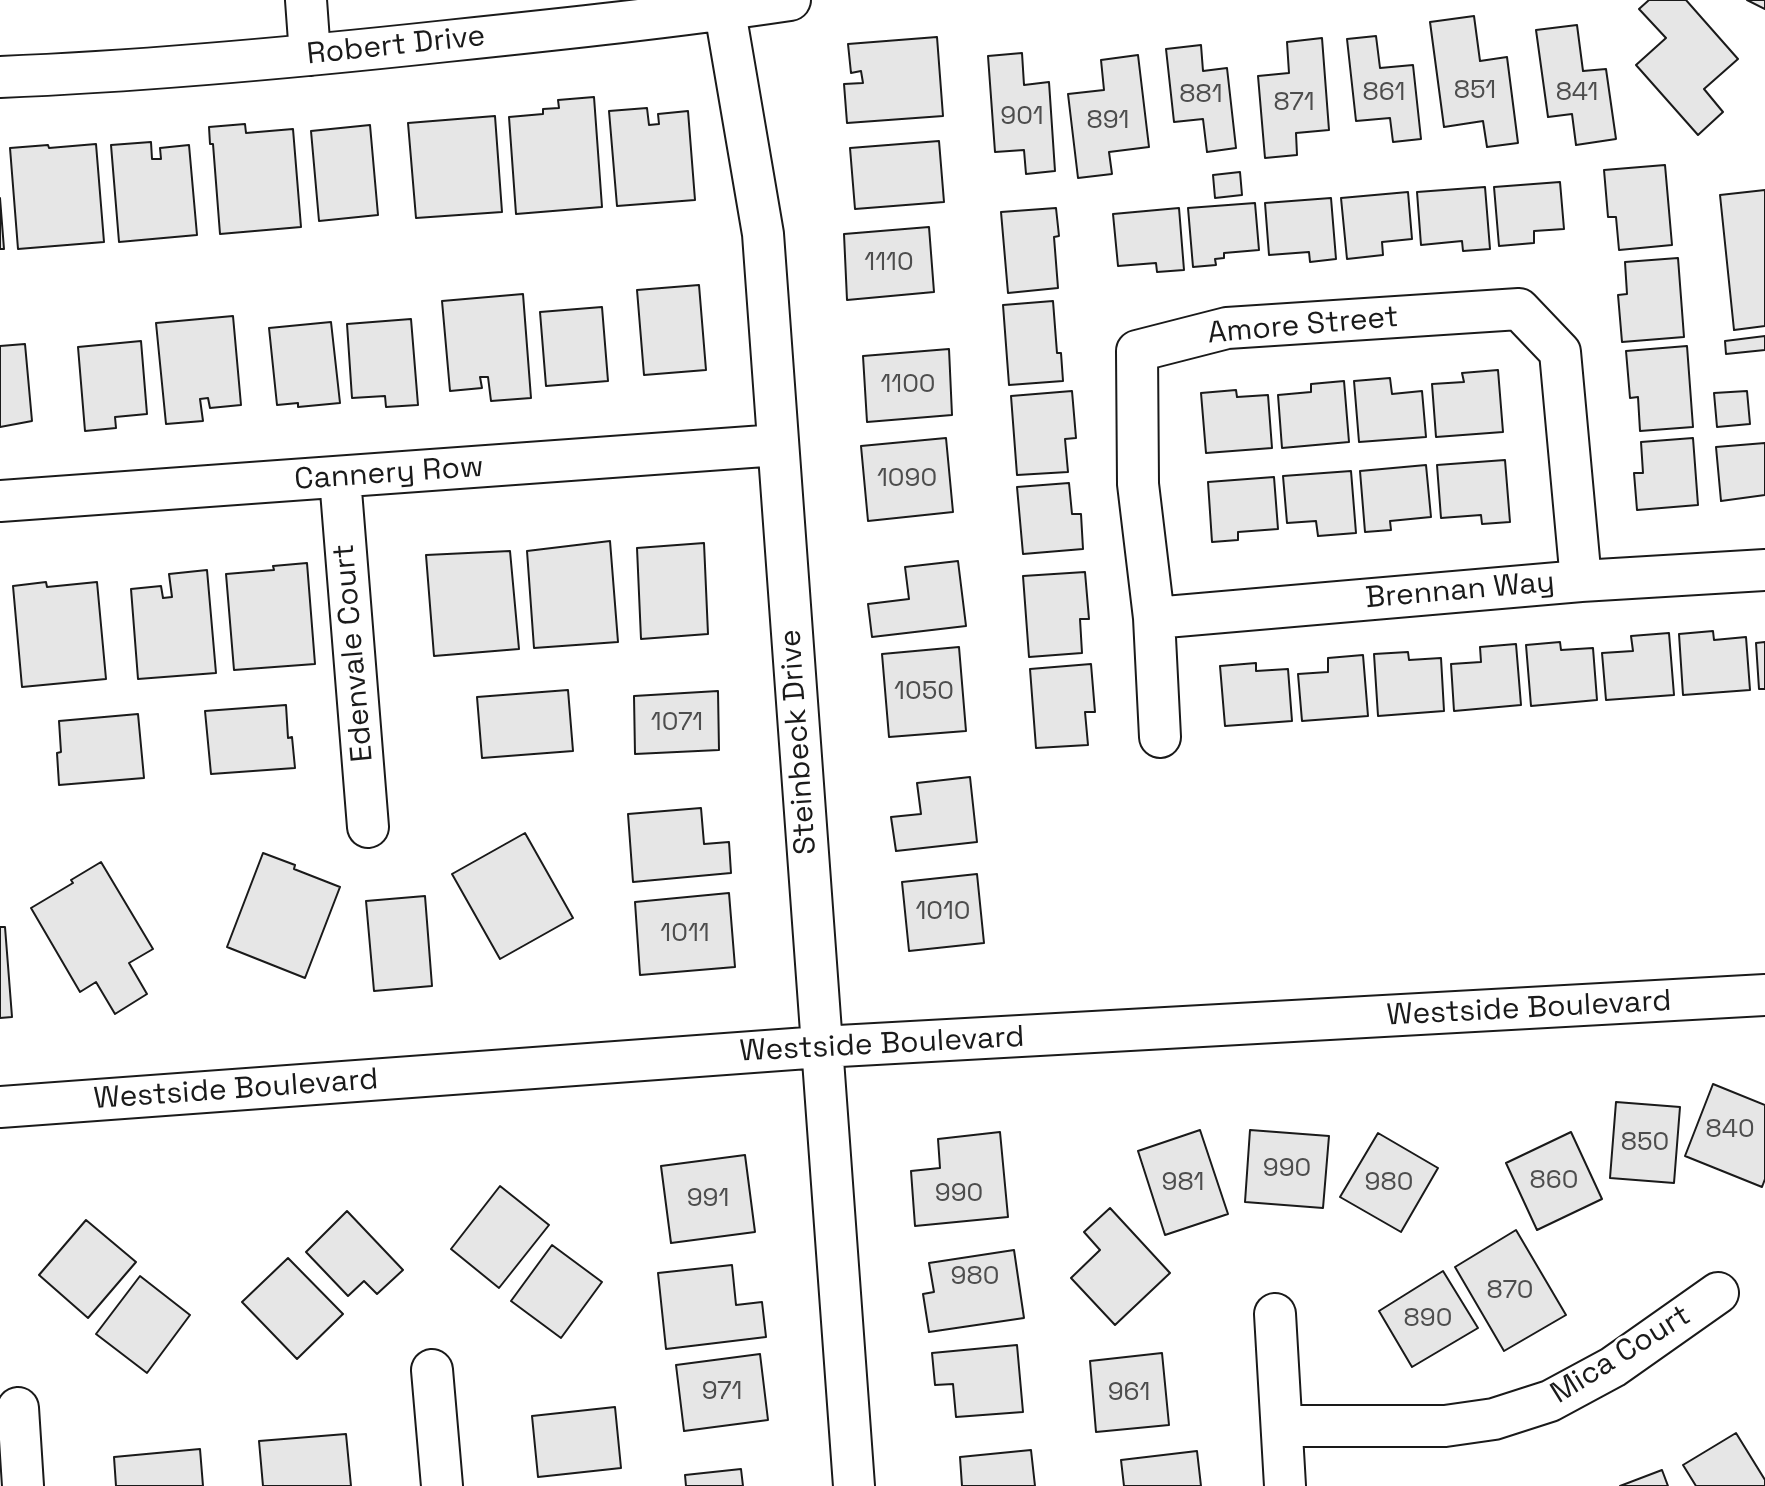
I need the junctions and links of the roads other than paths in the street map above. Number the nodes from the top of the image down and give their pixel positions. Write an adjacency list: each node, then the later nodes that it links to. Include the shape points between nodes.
1 (306, 0): 4 (street)
2 (790, 0): 3 (street, Robert Drive)
3 (724, 5): 4 (street, Robert Drive); 6 (street, Steinbeck Drive, via 763,234)
4 (310, 55): 5 (street, Robert Drive)
5 (0, 77)
6 (778, 445): 7 (street, Cannery Row); 15 (street, Steinbeck Drive)
7 (340, 478): 8 (street, Cannery Row); 13 (street, Edenvale Court)
8 (0, 501)
9 (1765, 570): 10 (street, Brennan Way)
10 (1581, 581): 11 (street, Brennan Way); 11 (street, Amore Street, via 1560,352 1519,309 1227,328 1137,351 1138,484)
11 (1154, 618): 12 (street, Amore Street)
12 (1160, 737)
13 (368, 827)
14 (1765, 995): 15 (street, Westside Boulevard)
15 (821, 1047): 16 (street, Westside Boulevard); 24 (street, Steinbeck Drive)
16 (0, 1107)
17 (1718, 1293): 21 (street, Mica Court, via 1613,1367 1550,1401 1494,1419 1445,1426)
18 (1275, 1314): 21 (street)
19 (432, 1370): 23 (street)
20 (18, 1408): 22 (street)
21 (1282, 1426): 25 (street)
22 (23, 1486)
23 (442, 1486)
24 (854, 1486)
25 (1285, 1486)

